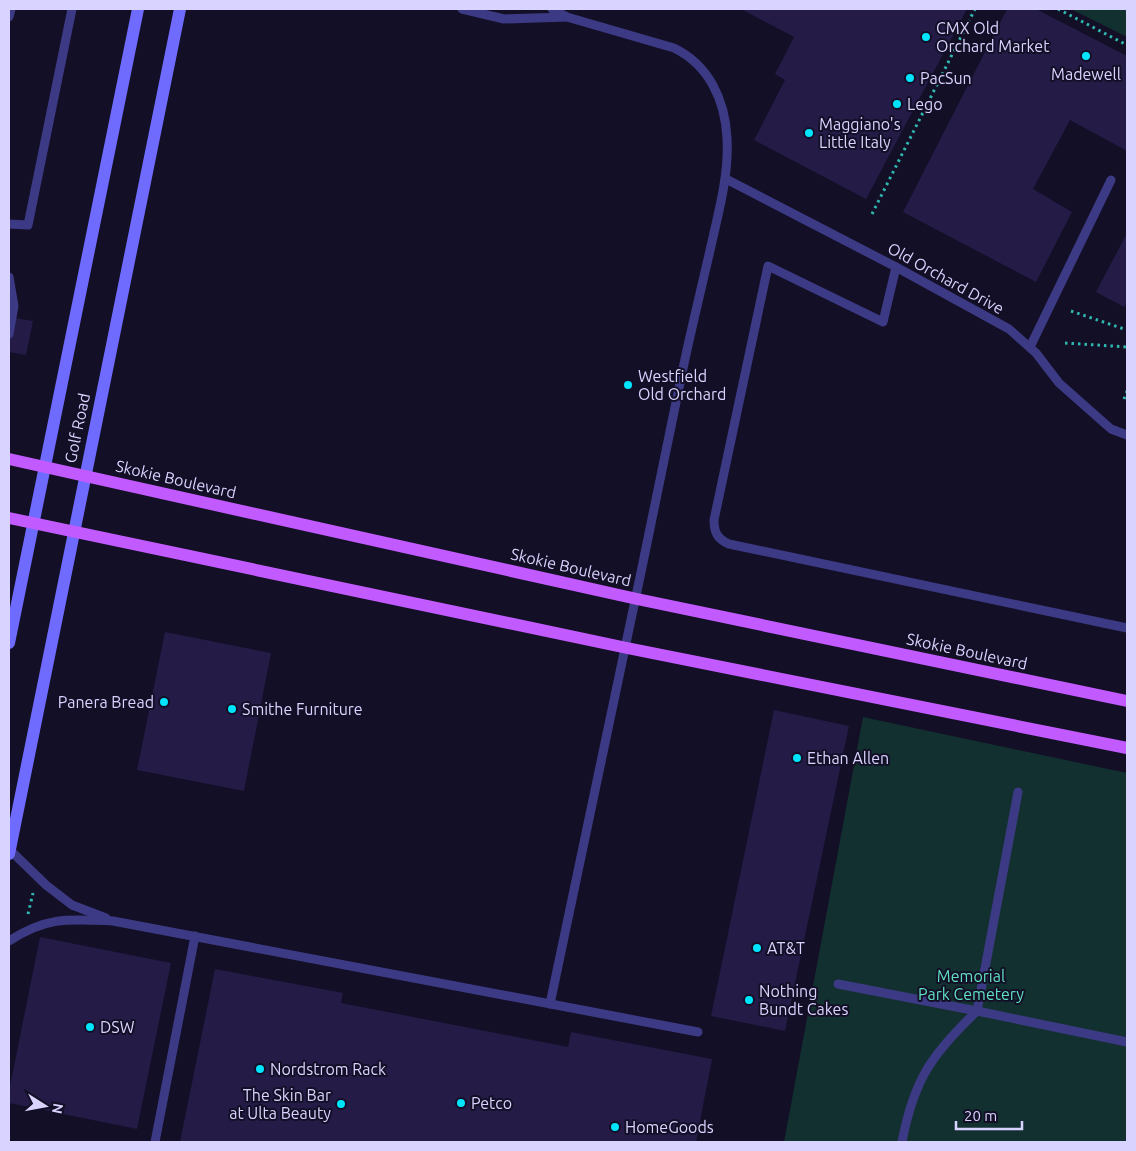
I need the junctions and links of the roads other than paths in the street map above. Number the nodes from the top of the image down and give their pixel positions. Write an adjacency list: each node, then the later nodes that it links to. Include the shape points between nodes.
1 (10, 9): 8 (lane)
2 (72, 9): 11 (lane, via 28,225)
3 (138, 9): 18 (main road, Golf Road)
4 (180, 9): 19 (main road, Golf Road)
5 (462, 9): 7 (lane, via 504,19)
6 (552, 9): 7 (lane)
7 (567, 17): 9 (lane, via 674,48 688,55 704,70 716,88 724,110)
8 (9, 18)
9 (726, 179): 12 (lane, Old Orchard Drive); 23 (lane, via 688,346)
10 (1112, 180): 15 (lane)
11 (9, 224)
12 (896, 267): 15 (lane, Old Orchard Drive, via 1008,329); 24 (lane, via 883,322 768,266 714,520 717,536 729,544)
13 (9, 277): 14 (lane, via 14,306)
14 (9, 334)
15 (1030, 347): 16 (lane, Old Orchard Drive, via 1059,383 1111,429)
16 (1127, 435)
17 (9, 459): 18 (main road, Skokie Boulevard)
18 (44, 467): 19 (main road, Skokie Boulevard); 21 (main road, Golf Road)
19 (84, 476): 22 (main road, Golf Road); 23 (main road, Skokie Boulevard)
20 (9, 518): 21 (main road)
21 (32, 523): 22 (main road); 25 (main road, Golf Road)
22 (72, 532): 26 (main road); 30 (main road, Golf Road)
23 (637, 599): 26 (lane); 27 (main road, Skokie Boulevard)
24 (1127, 628)
25 (9, 643)
26 (627, 648): 28 (main road); 35 (lane)
27 (1127, 701)
28 (1127, 748)
29 (1018, 792): 36 (lane)
30 (9, 852): 31 (lane, via 72,905)
31 (113, 921): 32 (lane); 33 (lane, via 64,919 44,923)
32 (195, 936): 35 (lane); 39 (lane)
33 (9, 941)
34 (838, 984): 36 (lane)
35 (550, 1004): 37 (lane)
36 (977, 1011): 38 (lane); 40 (lane, via 932,1058 912,1102)
37 (698, 1032)
38 (1127, 1042)
39 (155, 1142)
40 (902, 1142)

